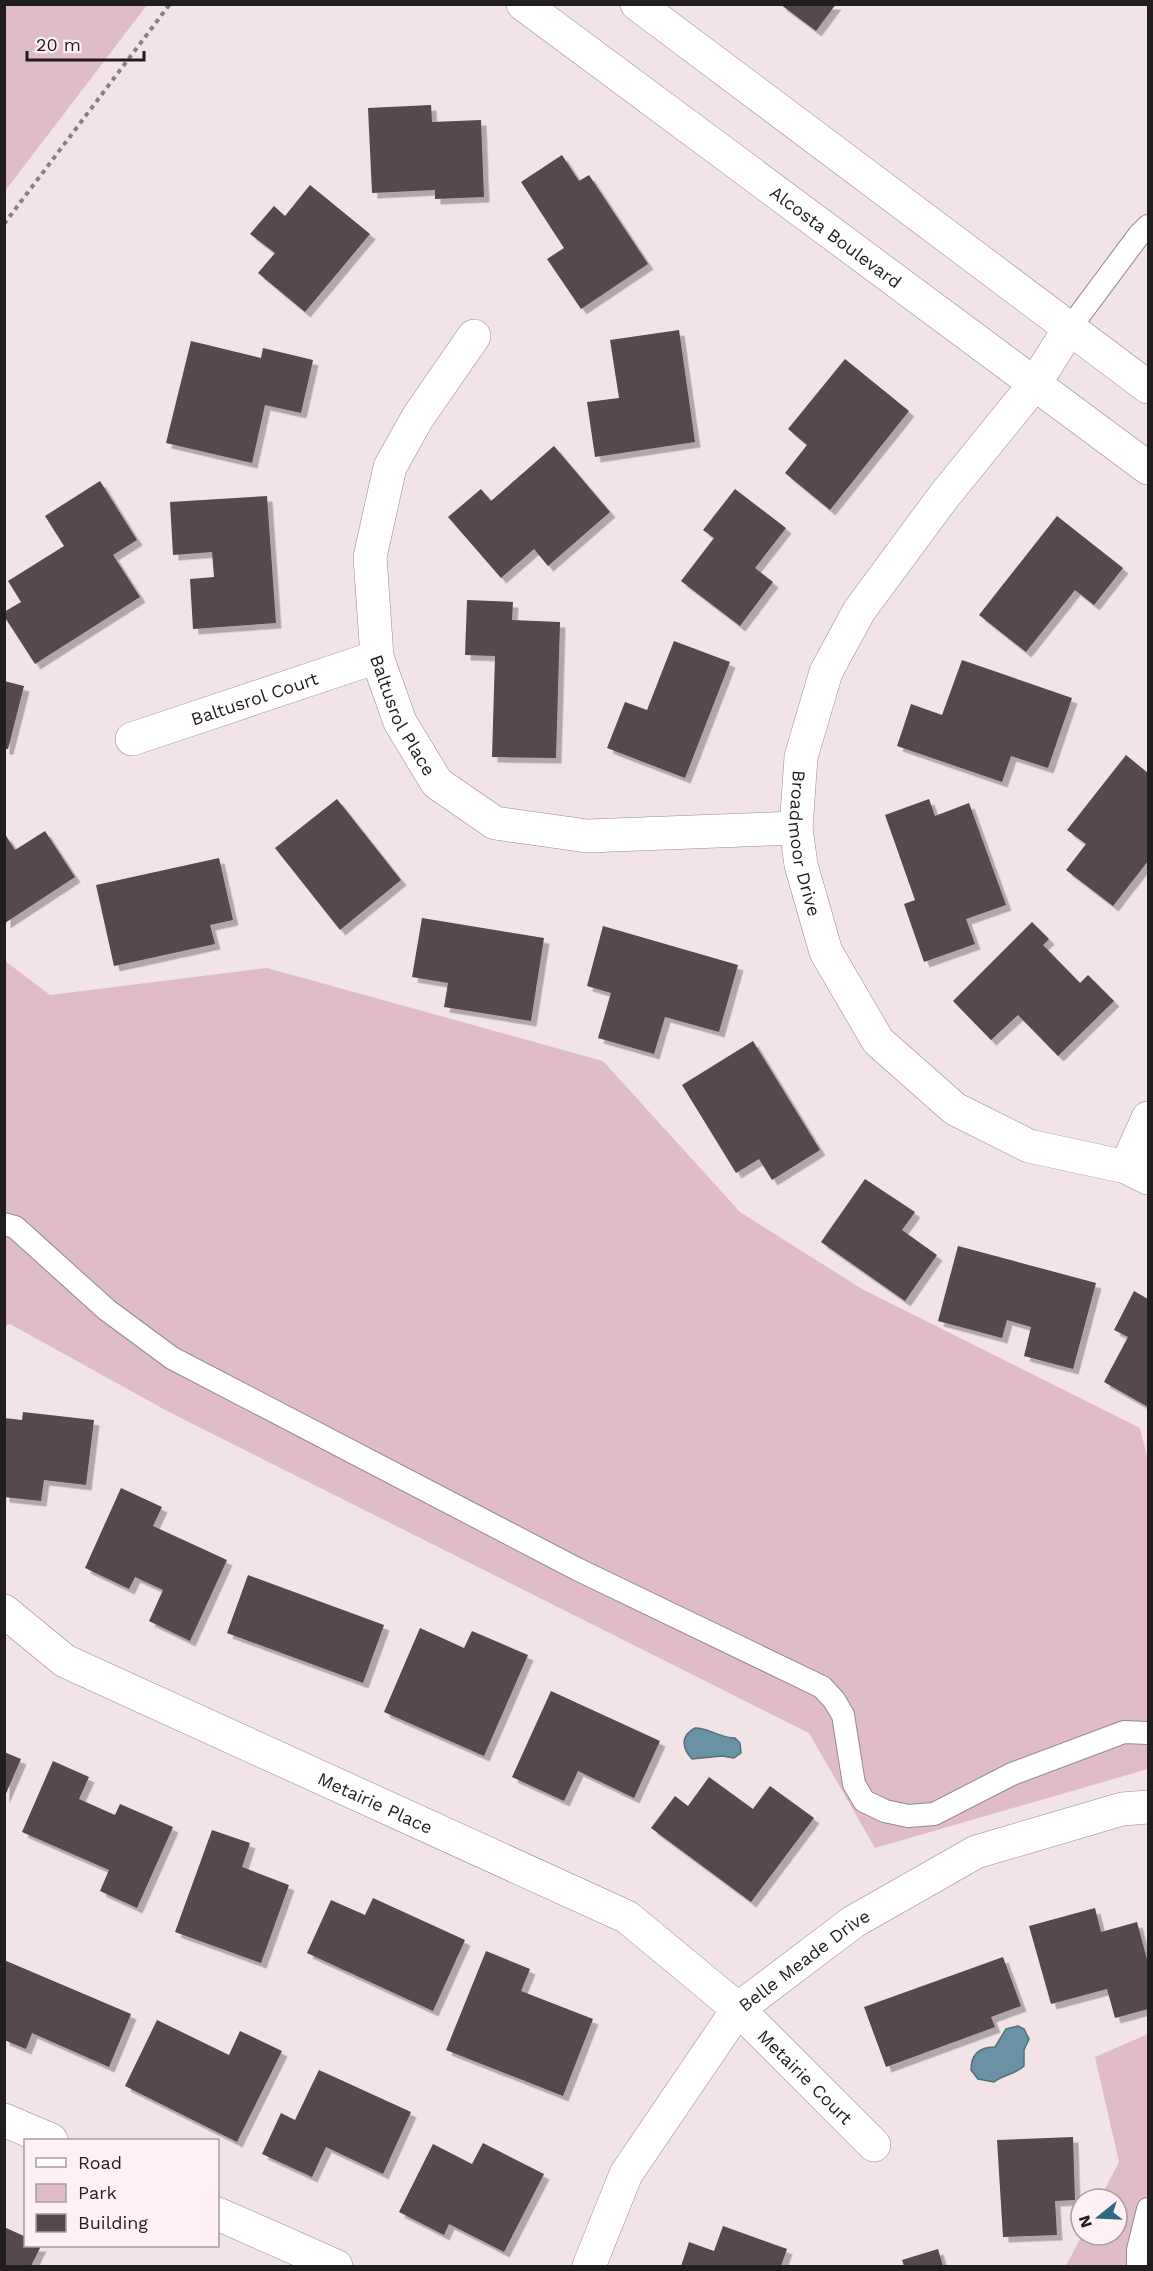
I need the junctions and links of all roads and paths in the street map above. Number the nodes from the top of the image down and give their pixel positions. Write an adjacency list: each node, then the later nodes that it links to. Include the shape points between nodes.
1 (170, 4): 4 (path)
2 (523, 4): 8 (street, Alcosta Boulevard)
3 (637, 4): 6 (street)
4 (4, 224)
5 (1149, 226): 6 (lane)
6 (1069, 329): 8 (street, Broadmoor Drive); 9 (street)
7 (474, 336): 11 (street, Baltusrol Place, via 418,417 390,467 370,557)
8 (1034, 384): 10 (street, Alcosta Boulevard); 13 (street, Broadmoor Drive, via 859,611 826,672 801,756)
9 (1149, 387)
10 (1149, 468)
11 (377, 657): 12 (street, Baltusrol Court); 13 (street, Baltusrol Place, via 400,722 437,783 495,823 587,836)
12 (132, 739)
13 (795, 828): 15 (street, Broadmoor Drive, via 801,865 826,952 878,1041 955,1109 1029,1146)
14 (1149, 1118): 15 (street)
15 (1137, 1172)
16 (4, 1224): 18 (lane, via 15,1227 107,1310 172,1358 567,1564 822,1688 843,1715 854,1784 864,1801 885,1811 908,1816 934,1814 1012,1774 1124,1732)
17 (4, 1611): 20 (street, Metairie Place, via 65,1661 627,1917)
18 (1149, 1733)
19 (1149, 1807): 20 (street, Belle Meade Drive, via 1122,1809 976,1852 853,1922)
20 (738, 2009): 23 (street, Metairie Court); 27 (street, Belle Meade Drive, via 626,2174)
21 (4, 2120): 22 (street)
22 (49, 2139)
23 (874, 2145)
24 (1149, 2209): 28 (lane, via 1138,2250)
25 (219, 2214): 26 (street)
26 (336, 2266)
27 (589, 2266)
28 (1138, 2266)

